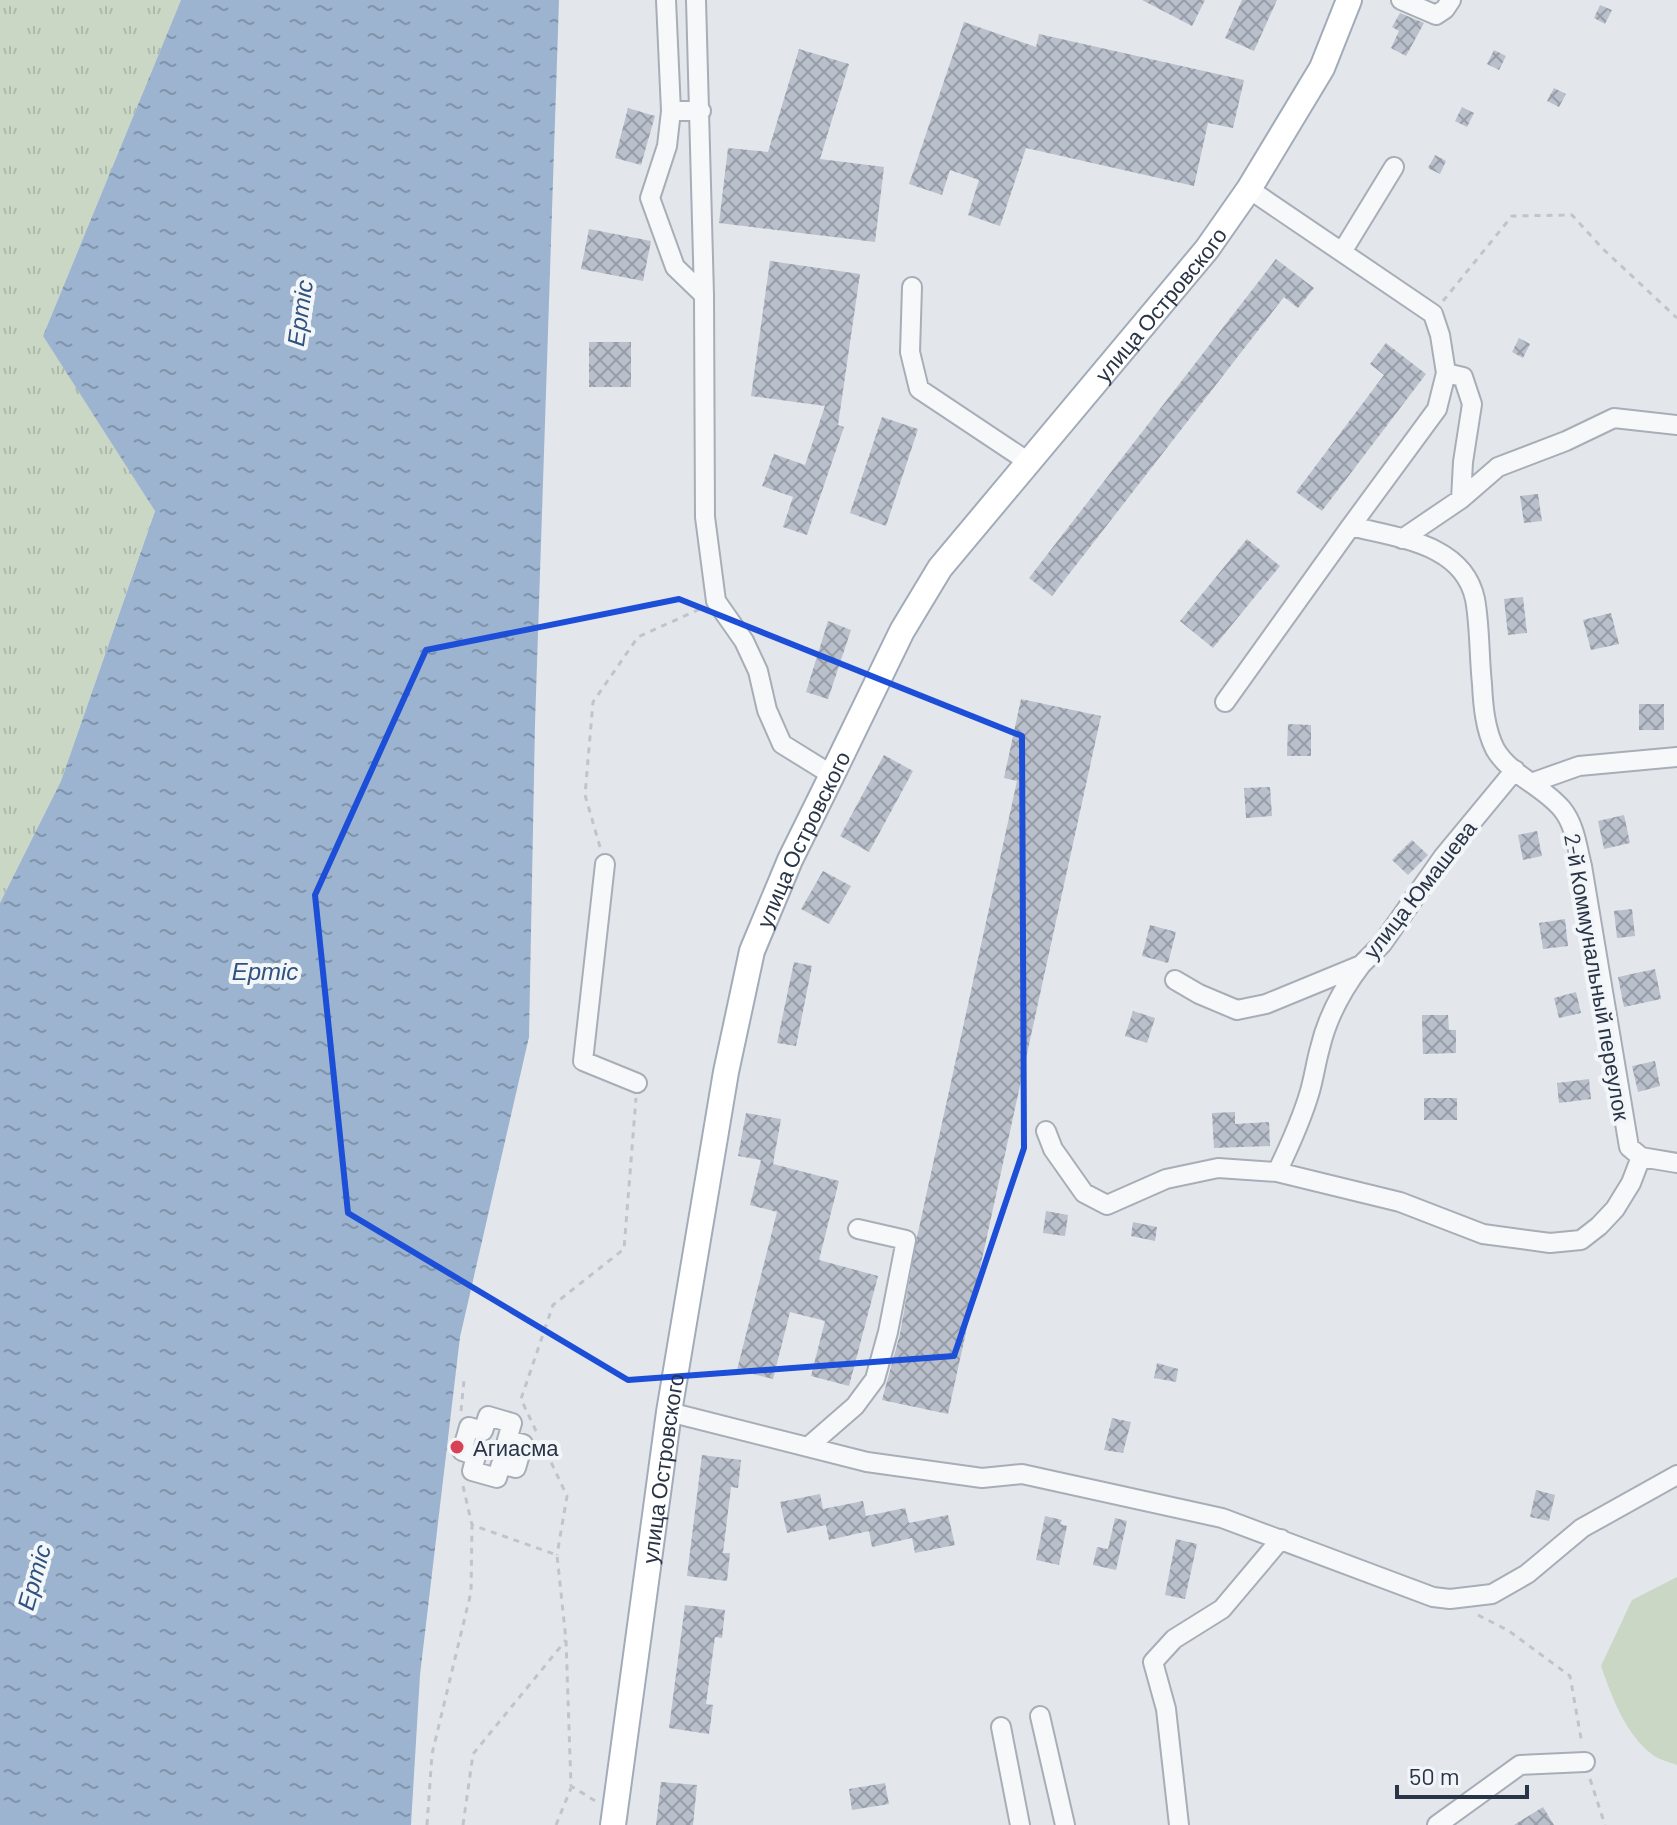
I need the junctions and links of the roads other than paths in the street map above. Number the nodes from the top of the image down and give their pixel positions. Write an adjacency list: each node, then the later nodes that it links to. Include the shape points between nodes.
1 (666, 0): 6 (street)
2 (696, 0): 7 (street)
3 (1349, 0): 9 (main road, улица Островского, via 1322,68)
4 (1401, 0): 5 (street, via 1436,15)
5 (1451, 0)
6 (671, 111): 7 (street); 12 (street, via 667,146 650,198 675,267)
7 (701, 111): 12 (street)
8 (1394, 167): 10 (street)
9 (1249, 189): 10 (street); 15 (main road, улица Островского, via 1207,249)
10 (1342, 252): 13 (street, via 1433,314)
11 (912, 287): 15 (street, via 910,352 919,389)
12 (704, 295): 21 (street, via 705,517 716,601 758,671 782,744)
13 (1446, 373): 16 (street, via 1463,377 1472,404); 17 (street, via 1437,409)
14 (1677, 425): 16 (street, via 1614,418 1498,467)
15 (1030, 463): 21 (main road, улица Островского, via 940,568 902,631)
16 (1461, 499): 18 (street)
17 (1351, 526): 18 (street, 2-й Коммунальный переулок); 19 (street)
18 (1402, 539): 22 (street, 2-й Коммунальный переулок, via 1435,549 1466,576 1475,598 1487,727 1507,766)
19 (1225, 702)
20 (1677, 757): 22 (street)
21 (832, 775): 32 (main road, улица Островского, via 752,951 723,1087)
22 (1524, 776): 24 (street, улица Юмашева, via 1443,857 1382,944); 28 (street, 2-й Коммунальный переулок, via 1562,809 1572,827)
23 (605, 864): 26 (street, via 583,1061)
24 (1361, 965): 25 (street, улица Юмашева, via 1266,1004 1237,1010); 30 (street, via 1333,1011 1296,1132)
25 (1175, 980)
26 (637, 1083)
27 (1046, 1131): 30 (street, via 1084,1193 1107,1205 1166,1179 1218,1168)
28 (1635, 1152): 29 (street); 30 (street, via 1631,1183 1615,1209 1581,1240 1550,1243 1483,1234 1400,1202)
29 (1677, 1163)
30 (1277, 1172)
31 (858, 1229): 33 (street, via 906,1240 888,1332 875,1379 855,1406)
32 (669, 1412): 33 (street); 40 (main road, улица Островского)
33 (809, 1446): 36 (street, via 867,1462 982,1478 1022,1474 1222,1518)
34 (501, 1464): 34 (street, via 497,1478 472,1471 476,1456 462,1451 469,1427 483,1431 488,1416 512,1423 507,1440 523,1444 516,1468)
35 (1677, 1475): 36 (street, via 1582,1528 1527,1574 1492,1594 1433,1597)
36 (1281, 1539): 43 (street, via 1222,1609 1174,1639 1153,1662 1166,1709)
37 (1040, 1716): 42 (street)
38 (1001, 1727): 41 (street)
39 (1585, 1762): 44 (street, via 1520,1765)
40 (614, 1818)
41 (1020, 1825)
42 (1065, 1825)
43 (1179, 1825)
44 (1437, 1825)

